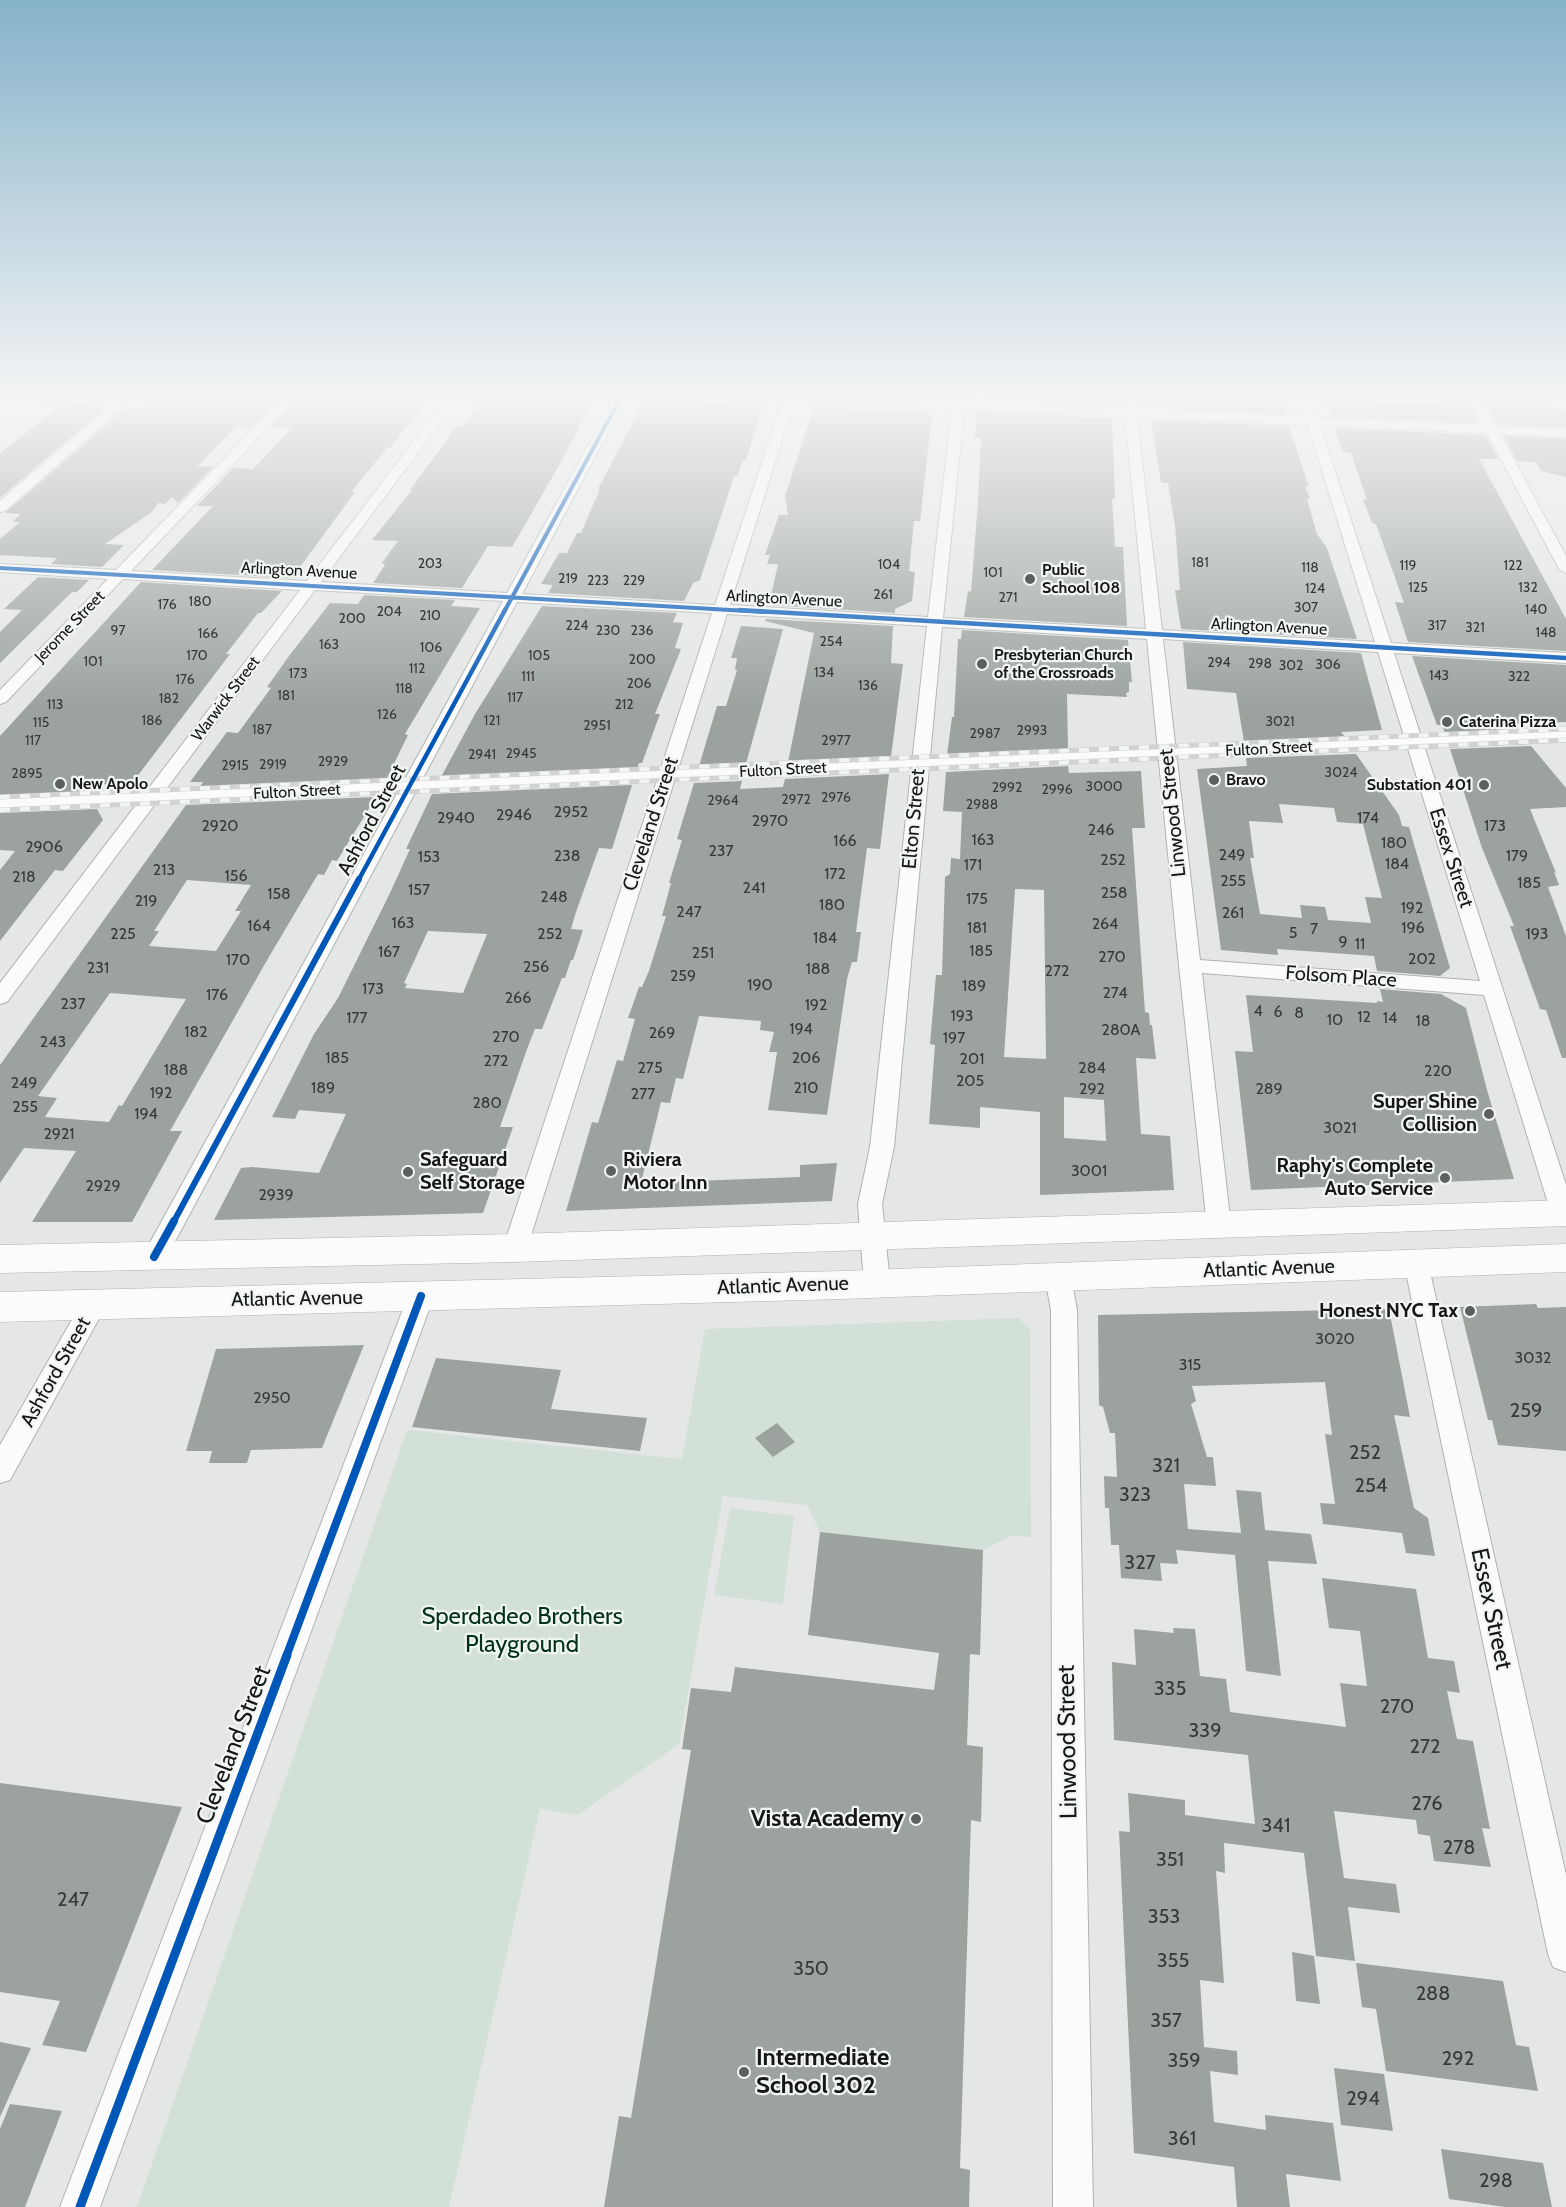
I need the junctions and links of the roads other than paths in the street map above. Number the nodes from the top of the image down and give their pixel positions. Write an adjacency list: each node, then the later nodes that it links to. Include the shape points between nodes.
1 (190, 502): 11 (street, Jerome Street)
2 (374, 502): 12 (street, Warwick Street)
3 (564, 502): 13 (street, Ashford Street)
4 (755, 502): 14 (street, Cleveland Street)
5 (948, 502): 15 (street, Elton Street)
6 (1140, 502): 16 (street, Linwood Street)
7 (1338, 502): 17 (street, Essex Street)
8 (1530, 502): 10 (street)
9 (0, 568): 11 (street, Arlington Avenue)
10 (1566, 569)
11 (120, 575): 12 (street, Arlington Avenue); 19 (street, Jerome Street)
12 (312, 585): 13 (street, Arlington Avenue); 26 (street, Warwick Street)
13 (512, 597): 14 (street, Arlington Avenue); 25 (street, Ashford Street)
14 (720, 609): 15 (street, Arlington Avenue); 24 (street, Cleveland Street)
15 (935, 621): 16 (street, Arlington Avenue); 23 (street, Elton Street)
16 (1154, 634): 17 (street, Arlington Avenue); 22 (street, Linwood Street)
17 (1384, 647): 18 (street, Arlington Avenue); 21 (street, Essex Street)
18 (1566, 658)
19 (0, 699)
20 (1566, 736): 21 (street, Fulton Street)
21 (1415, 742): 22 (street, Fulton Street); 29 (street, Essex Street)
22 (1167, 753): 23 (street, Fulton Street); 28 (street, Linwood Street)
23 (919, 764): 24 (street, Fulton Street); 33 (street, Elton Street, via 882,1148 870,1204)
24 (666, 776): 25 (street, Fulton Street); 34 (street, Cleveland Street)
25 (408, 787): 26 (street, Fulton Street); 35 (street, Ashford Street)
26 (150, 799): 27 (street, Fulton Street); 30 (street, Warwick Street)
27 (0, 805)
28 (1189, 966): 29 (street, Folsom Place); 32 (street, Linwood Street)
29 (1493, 989): 31 (street, Essex Street)
30 (0, 998)
31 (1564, 1213): 32 (main road)
32 (1219, 1226): 33 (main road)
33 (873, 1237): 34 (main road); 40 (street, Elton Street)
34 (515, 1248): 35 (main road)
35 (154, 1257): 37 (main road)
36 (1566, 1258): 38 (main road, Atlantic Avenue)
37 (0, 1259)
38 (1416, 1263): 39 (main road, Atlantic Avenue); 45 (street, Essex Street)
39 (1058, 1277): 40 (main road, Atlantic Avenue); 47 (street, Linwood Street, via 1064,1310)
40 (877, 1283): 41 (main road, Atlantic Avenue)
41 (421, 1296): 42 (main road, Atlantic Avenue); 46 (street, Cleveland Street)
42 (94, 1304): 43 (main road, Atlantic Avenue); 44 (street, Ashford Street)
43 (0, 1307)
44 (0, 1471)
45 (1566, 1954)
46 (80, 2207)
47 (1073, 2207)

